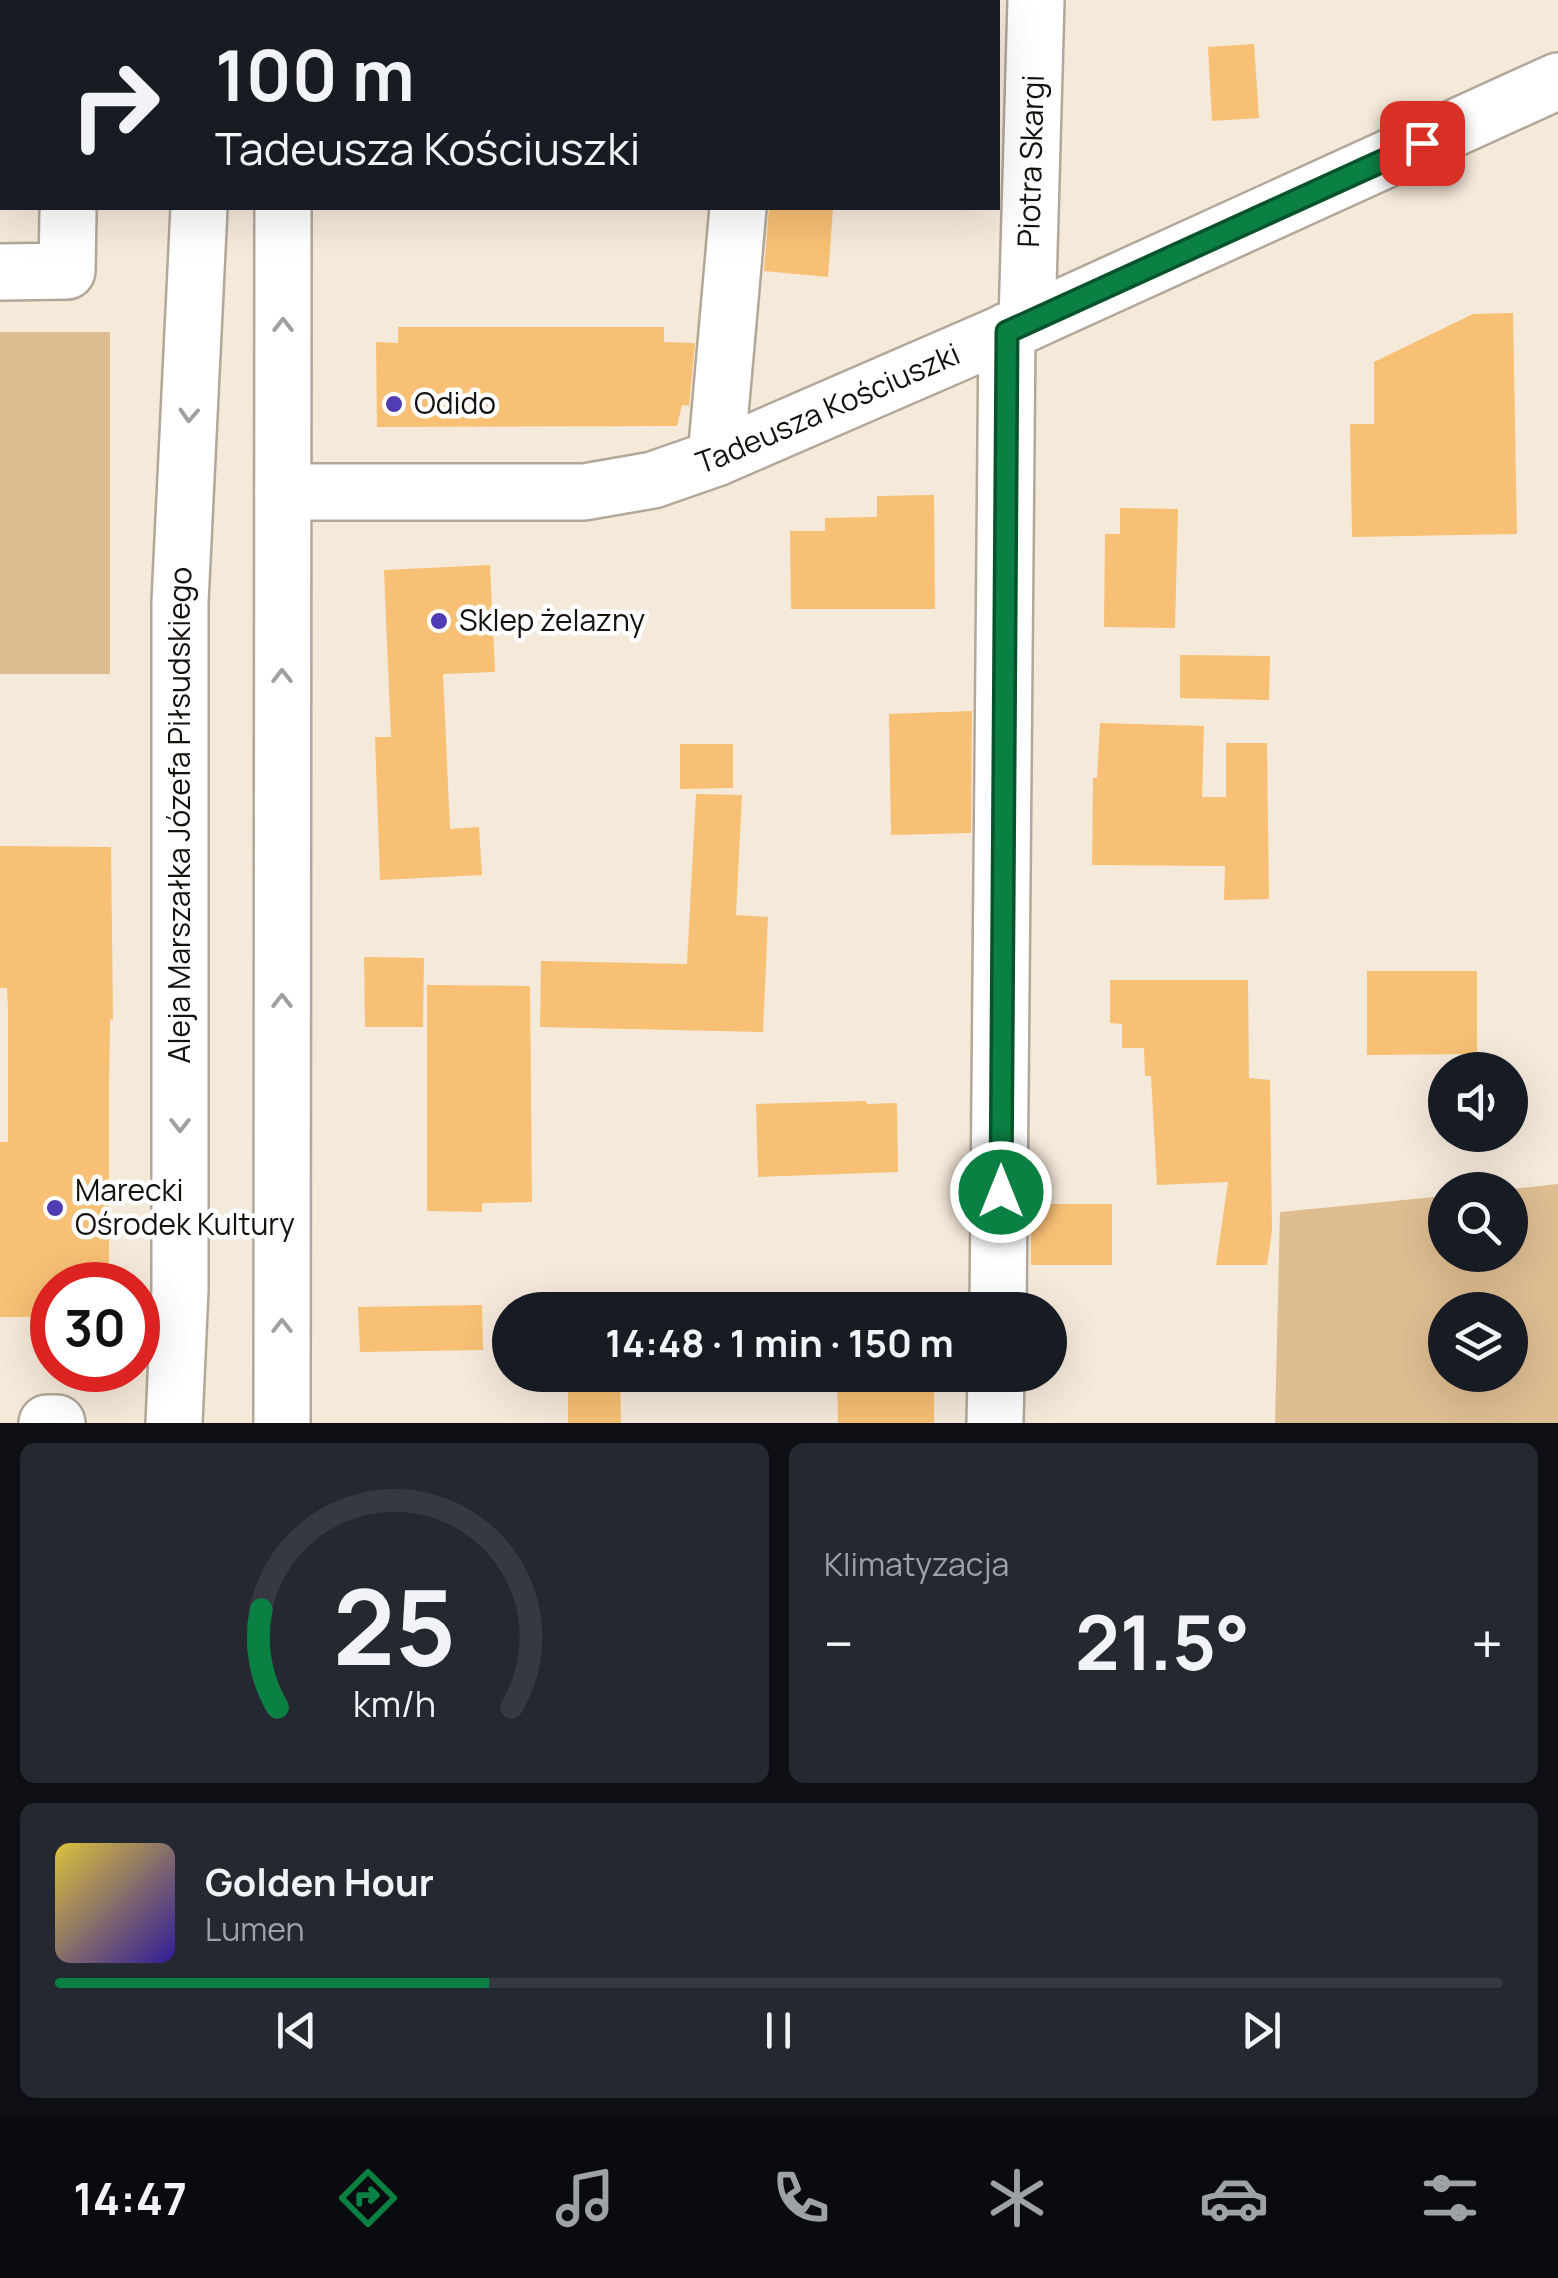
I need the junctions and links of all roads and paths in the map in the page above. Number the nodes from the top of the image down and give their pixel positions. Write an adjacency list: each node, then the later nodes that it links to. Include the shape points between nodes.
1 (1036, 0): 8 (street, Piotra Skargi)
2 (1558, 81): 8 (street, Tadeusza Kościuszki)
3 (199, 210): 15 (street, Aleja Marszałka Józefa Piłsudskiego, one-way to 15, via 180,602 180,1289)
4 (284, 210): 10 (street, one-way to 4)
5 (738, 210): 9 (street)
6 (68, 213): 7 (street, via 67,271)
7 (0, 272)
8 (1017, 327): 9 (street, Tadeusza Kościuszki); 11 (street, Piotra Skargi)
9 (716, 458): 10 (street, Tadeusza Kościuszki, via 653,480 584,492)
10 (282, 492): 16 (street, one-way to 10)
11 (998, 1292)
12 (996, 1392): 17 (street)
13 (47, 1423): 14 (street)
14 (57, 1423)
15 (174, 1423)
16 (282, 1423)
17 (995, 1423)

